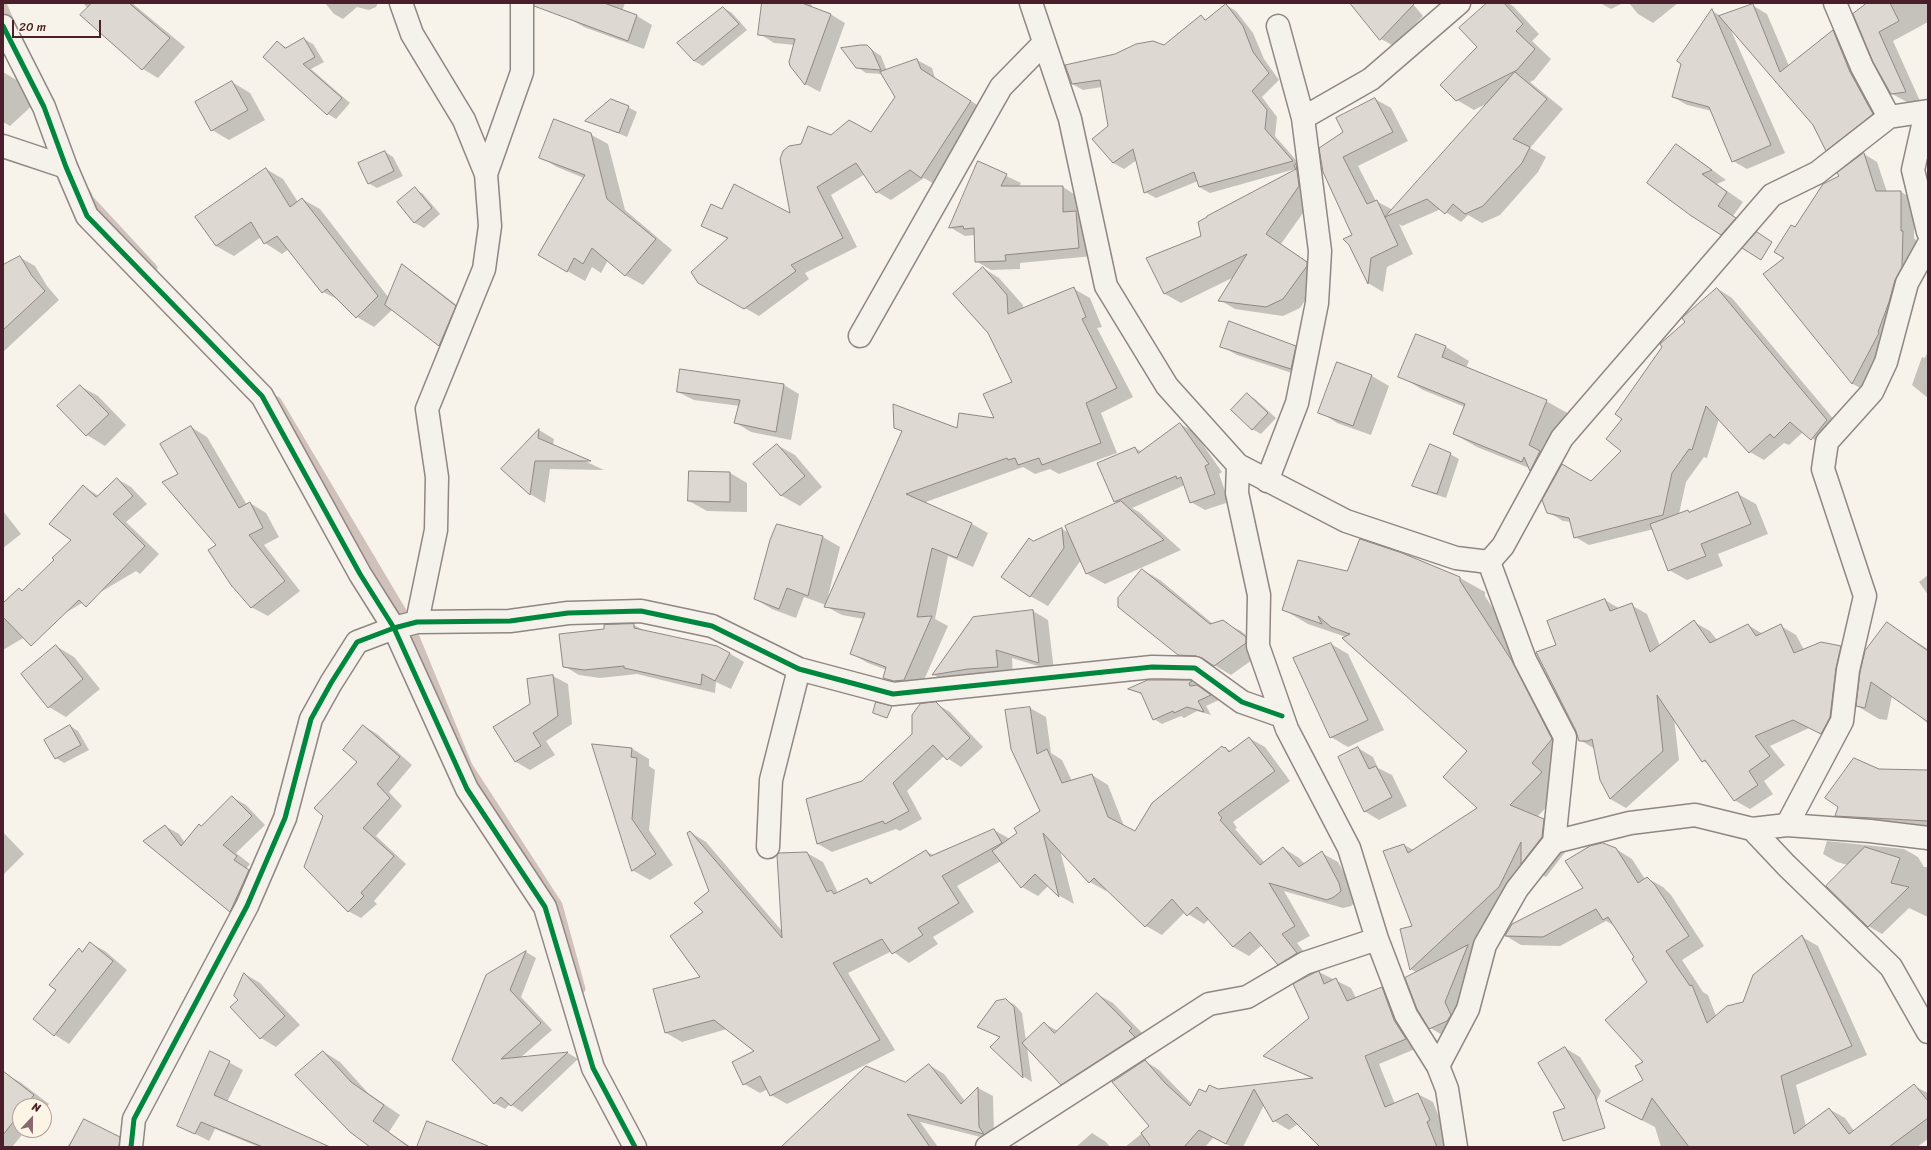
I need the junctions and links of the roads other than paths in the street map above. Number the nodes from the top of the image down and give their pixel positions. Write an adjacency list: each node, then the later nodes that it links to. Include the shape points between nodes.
1 (401, 3): 14 (street, via 412,34 464,120)
2 (522, 3): 14 (street, via 522,72)
3 (1031, 3): 8 (street)
4 (1459, 3): 11 (street, via 1371,79)
5 (1835, 3): 10 (street, via 1862,67)
6 (3, 26): 13 (street, via 44,107)
7 (1278, 26): 11 (street)
8 (1044, 43): 17 (street, via 1001,87); 18 (street, via 1070,119 1106,286 1168,386)
9 (1927, 111): 10 (street); 15 (street, via 1913,170)
10 (1889, 117): 20 (street, via 1817,173 1772,195 1562,438 1503,546)
11 (1303, 118): 19 (street, via 1320,251 1317,303 1297,403)
12 (3, 146): 13 (street)
13 (66, 167): 22 (street, via 87,216 262,396 360,574)
14 (486, 174): 21 (street, via 490,226 484,269 427,409 437,476 436,530)
15 (1928, 232)
16 (1928, 245): 25 (street, via 1907,283 1886,362 1872,392 1827,442 1822,469 1865,596 1848,670 1842,721)
17 (860, 336)
18 (1238, 465): 19 (street); 24 (street, via 1237,493 1258,595 1258,646)
19 (1267, 480): 20 (street, via 1346,521 1456,558)
20 (1489, 562): 28 (street, via 1525,660 1566,737)
21 (417, 622): 22 (street); 23 (street, via 510,621 568,613 641,611 712,626)
22 (394, 628): 33 (street, via 357,642 312,719 286,818 247,906 134,1119); 34 (street, via 466,789 545,907 593,1068)
23 (799, 669): 24 (street, via 893,694 1152,667 1195,668 1242,702); 29 (street, via 771,780)
24 (1282, 716): 30 (street, via 1348,848)
25 (1787, 825): 26 (street); 27 (street)
26 (1752, 830): 28 (street, via 1695,814 1630,823); 31 (street, via 1891,967)
27 (1928, 838)
28 (1554, 842): 32 (street, via 1517,889 1486,945 1468,1009)
29 (768, 847)
30 (1377, 939): 32 (street, via 1406,1015); 35 (street, via 1305,963 1247,997 1209,1004)
31 (1928, 1032)
32 (1438, 1066): 36 (street, via 1447,1089)
33 (131, 1147)
34 (635, 1147)
35 (987, 1147)
36 (1456, 1147)

